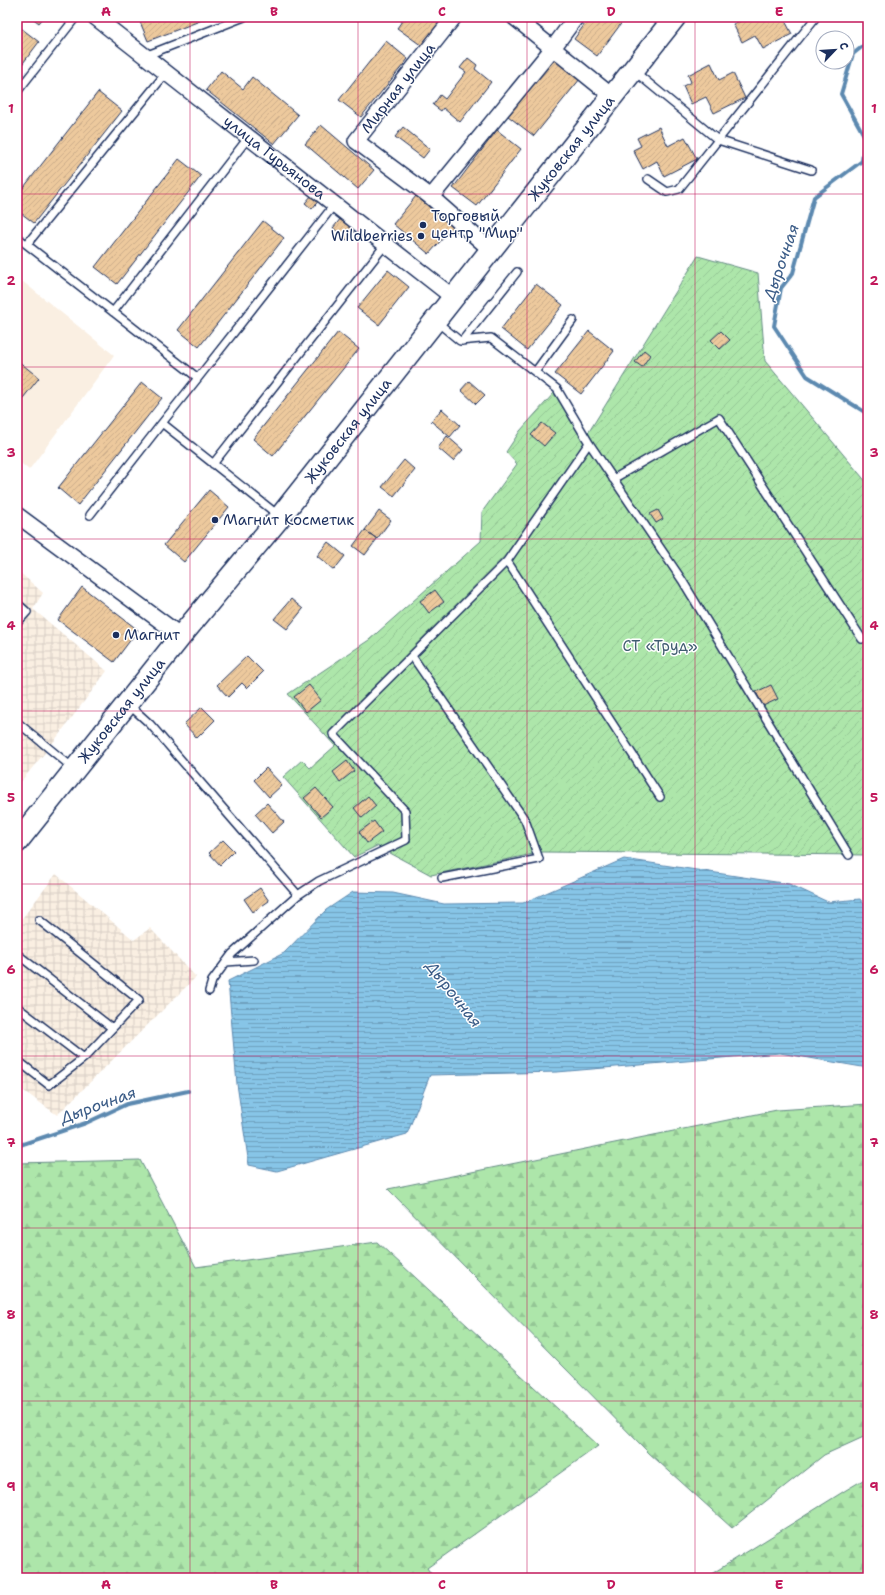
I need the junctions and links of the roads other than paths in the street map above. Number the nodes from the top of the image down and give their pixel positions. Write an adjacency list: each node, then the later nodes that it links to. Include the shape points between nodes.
1 (76, 17): 13 (lane)
2 (95, 17): 10 (street, улица Гурьянова)
3 (244, 17): 10 (lane)
4 (454, 17): 19 (street, Мирная улица, via 356,141)
5 (514, 17): 9 (street)
6 (576, 17): 9 (street)
7 (675, 17): 11 (main road, Жуковская улица)
8 (816, 17): 16 (lane)
9 (553, 48): 14 (street); 19 (street)
10 (145, 56): 12 (street, улица Гурьянова)
11 (633, 70): 14 (main road, Жуковская улица); 16 (lane)
12 (166, 73): 15 (street, улица Гурьянова); 22 (lane)
13 (17, 92)
14 (613, 97): 24 (main road, Жуковская улица)
15 (248, 138): 20 (street, улица Гурьянова); 27 (lane)
16 (718, 140): 17 (lane); 18 (lane, via 679,189 667,192)
17 (810, 170)
18 (648, 179)
19 (431, 197): 24 (street, Мирная улица)
20 (334, 205): 23 (street, улица Гурьянова); 32 (lane)
21 (17, 236): 22 (lane)
22 (27, 244): 27 (lane)
23 (385, 245): 26 (street, улица Гурьянова); 35 (lane)
24 (491, 250): 26 (main road, Жуковская улица)
25 (517, 272): 30 (lane)
26 (454, 298): 28 (main road, Жуковская улица)
27 (114, 312): 32 (lane)
28 (436, 320): 30 (lane); 39 (main road, Жуковская улица)
29 (572, 320): 31 (lane)
30 (462, 341): 31 (lane, via 491,338)
31 (535, 372): 34 (lane, via 557,389)
32 (198, 378): 33 (lane)
33 (162, 423): 35 (lane); 38 (lane)
34 (589, 443): 36 (lane); 40 (lane)
35 (213, 464): 39 (lane)
36 (613, 479): 44 (lane, via 719,418); 51 (lane, via 682,580)
37 (17, 514): 43 (street)
38 (90, 515)
39 (280, 517): 43 (main road, Жуковская улица)
40 (507, 561): 45 (lane); 49 (lane)
41 (17, 603): 42 (lane, via 27,612)
42 (17, 623)
43 (181, 636): 46 (main road, Жуковская улица)
44 (862, 639)
45 (412, 656): 52 (lane, via 525,820 539,858); 53 (lane, via 333,734 405,811 406,840 319,881)
46 (128, 704): 48 (main road, Жуковская улица); 53 (lane, via 150,724)
47 (17, 722): 48 (lane)
48 (75, 769): 50 (main road, Жуковская улица)
49 (660, 797)
50 (17, 842)
51 (849, 855)
52 (442, 878)
53 (298, 895): 57 (lane)
54 (39, 920): 60 (lane, via 139,1000)
55 (17, 954): 60 (lane)
56 (254, 960): 57 (lane)
57 (226, 962): 58 (lane, via 212,981)
58 (209, 991)
59 (17, 1007): 61 (lane)
60 (112, 1028): 61 (lane)
61 (84, 1058): 62 (lane, via 49,1085)
62 (17, 1060)

